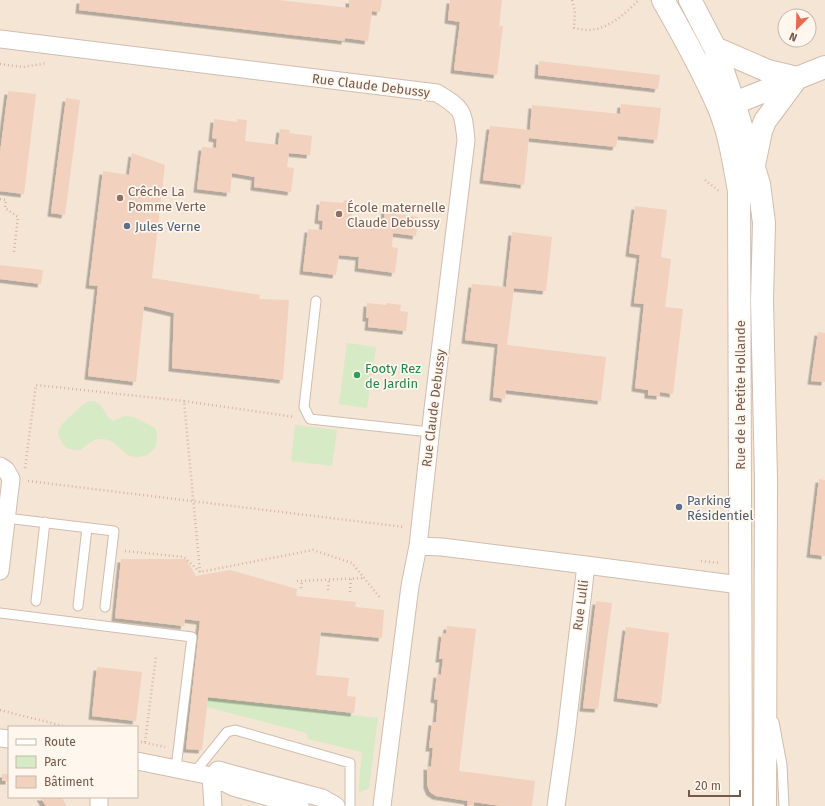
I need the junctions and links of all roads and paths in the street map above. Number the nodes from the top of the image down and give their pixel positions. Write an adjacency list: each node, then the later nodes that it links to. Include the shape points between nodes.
1 (572, 0): 2 (path, via 575,11 574,28 590,30 622,16)
2 (639, 0)
3 (663, 0): 11 (street, Rue de la Petite Hollande)
4 (690, 0): 6 (street, Rue de la Petite Hollande)
5 (0, 39): 18 (street, Rue Claude Debussy, via 437,93 455,104 464,116 466,140)
6 (715, 48): 10 (street, via 768,71); 11 (street, Rue de la Petite Hollande)
7 (49, 62): 8 (path, via 23,67)
8 (0, 64)
9 (825, 67): 10 (street)
10 (797, 78): 11 (street); 12 (street, via 765,121)
11 (727, 106): 12 (street, Rue de la Petite Hollande); 37 (street, Rue de la Petite Hollande, via 730,146 739,191)
12 (753, 166): 47 (street, Rue de la Petite Hollande, via 759,184 764,223 762,300 766,480)
13 (0, 199): 14 (path, via 6,200 5,208 18,217)
14 (14, 252)
15 (316, 301): 17 (lane, via 304,407)
16 (184, 401): 17 (path); 19 (path, via 36,384); 20 (path)
17 (310, 419): 18 (lane)
18 (430, 432): 24 (street, Rue Claude Debussy)
19 (11, 475): 20 (path); 21 (street)
20 (193, 501): 24 (path); 31 (path)
21 (6, 518): 22 (lane); 30 (street)
22 (45, 522): 23 (lane); 42 (lane)
23 (87, 528): 26 (lane, via 114,531); 43 (lane)
24 (412, 528): 25 (street)
25 (418, 546): 29 (street, Rue Lulli); 59 (street, via 410,586)
26 (112, 549): 31 (path, via 184,557); 44 (lane)
27 (695, 560): 28 (path)
28 (726, 564)
29 (586, 565): 37 (street); 60 (street, Rue Lulli)
30 (0, 571)
31 (200, 572): 32 (path, via 313,550 352,563)
32 (364, 578): 33 (path); 41 (path)
33 (351, 579): 34 (path); 40 (path)
34 (329, 580): 36 (path); 39 (path)
35 (297, 581): 36 (path)
36 (302, 581): 38 (path)
37 (740, 585): 61 (street, Rue de la Petite Hollande)
38 (302, 588)
39 (328, 590)
40 (350, 592)
41 (381, 599)
42 (36, 601)
43 (78, 606)
44 (106, 607)
45 (0, 613): 52 (lane, via 192,637)
46 (156, 656): 50 (path)
47 (765, 680): 62 (street, Rue de la Petite Hollande); 63 (lane, via 782,765)
48 (0, 710): 49 (path)
49 (62, 726)
50 (145, 742)
51 (138, 761): 52 (street)
52 (176, 768): 53 (street)
53 (194, 773): 54 (street); 58 (lane, via 226,732 235,730 350,763)
54 (211, 776): 55 (street); 56 (street, via 233,786); 57 (street, via 218,770 322,798)
55 (213, 806)
56 (300, 806)
57 (336, 806)
58 (350, 806)
59 (382, 806)
60 (556, 806)
61 (741, 806)
62 (765, 806)
63 (784, 806)

